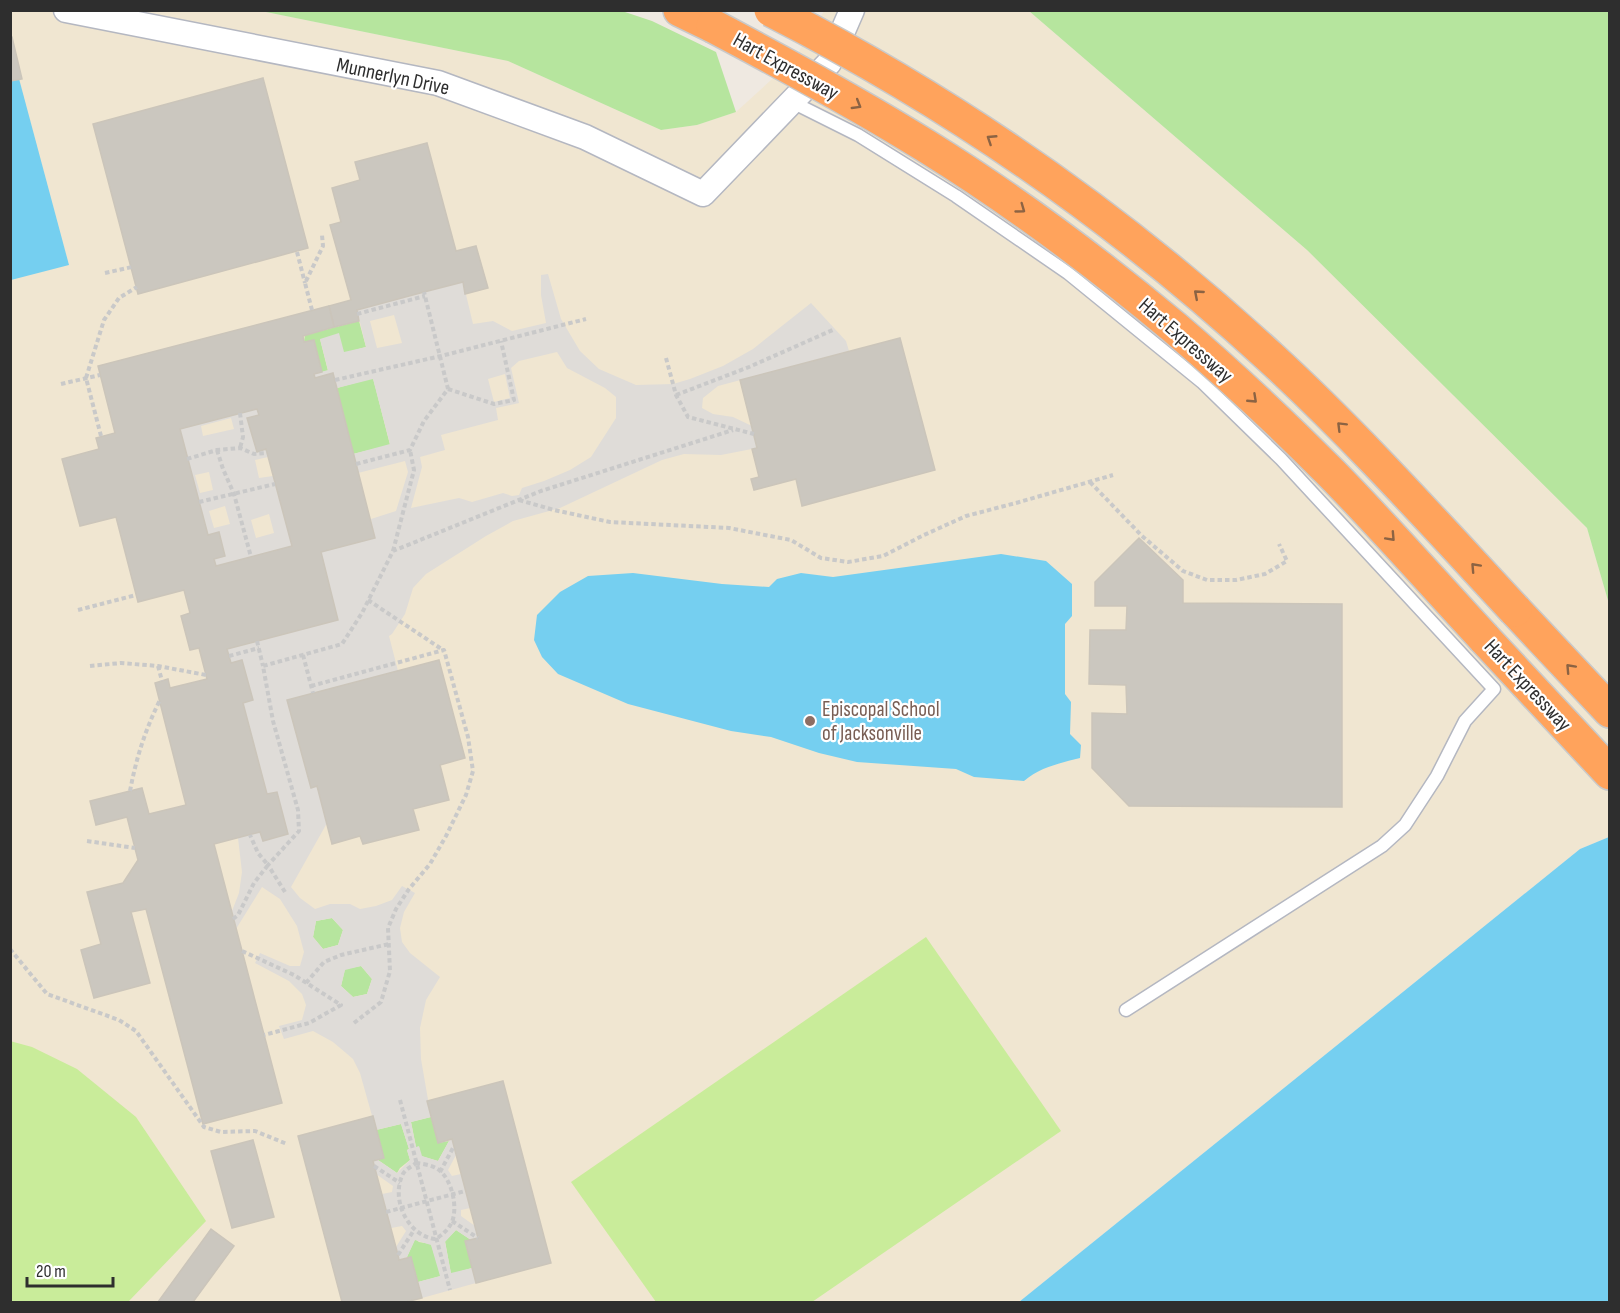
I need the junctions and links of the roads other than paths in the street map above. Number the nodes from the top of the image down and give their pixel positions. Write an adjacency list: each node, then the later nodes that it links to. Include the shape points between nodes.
1 (66, 10): 5 (street, Munnerlyn Drive, via 438,83 585,137 704,194)
2 (680, 10): 7 (highway, Hart Expressway, one-way to 7, bridge, via 832,90 927,147 1023,211 1176,329 1332,474)
3 (771, 10): 6 (highway, Hart Expressway, one-way to 3, bridge, via 1342,426 1189,287 996,141 856,56)
4 (852, 10): 5 (street, via 830,63)
5 (792, 102): 8 (lane, via 858,135 965,202 1068,273 1202,382 1288,466 1494,689 1465,721 1437,776 1405,825 1382,846)
6 (1610, 711)
7 (1610, 773)
8 (1126, 1010)

